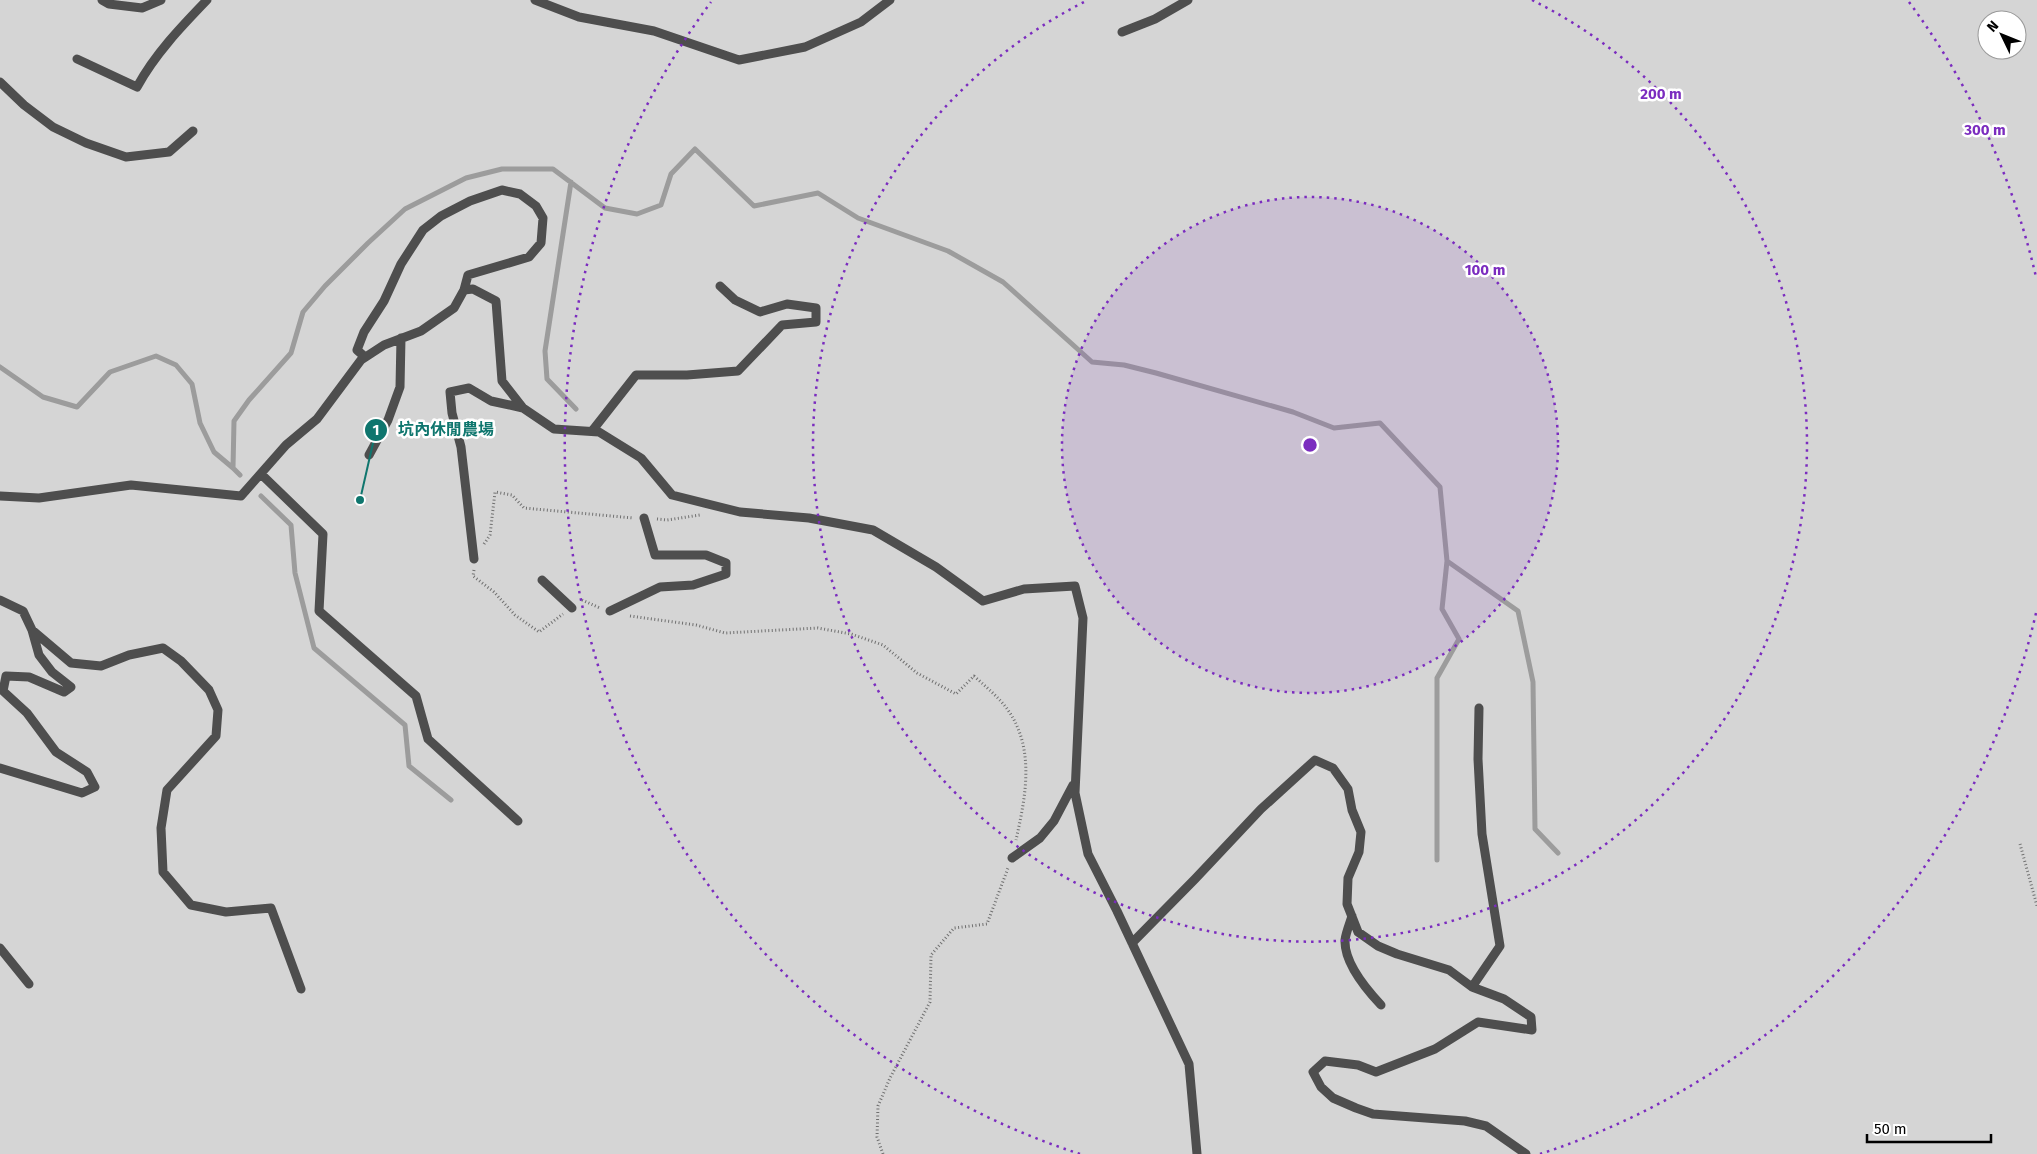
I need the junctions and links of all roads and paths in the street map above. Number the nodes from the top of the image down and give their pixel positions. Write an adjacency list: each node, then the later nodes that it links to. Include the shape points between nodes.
1 (102, 0): 2 (lane, via 109,4 142,8)
2 (161, 0)
3 (207, 0): 8 (lane, via 159,53 137,87)
4 (536, 0): 5 (lane, via 579,17 654,31 738,60 805,47 861,22)
5 (890, 0)
6 (1188, 0): 7 (lane, via 1156,19)
7 (1122, 32)
8 (77, 59)
9 (0, 82): 10 (lane, via 53,127 86,143 126,156 169,152)
10 (193, 131)
11 (720, 286): 16 (lane, via 735,300 760,312 787,304 816,308 816,322 782,326 738,371 636,375)
12 (464, 290): 13 (lane, via 454,308 421,331); 14 (lane, via 468,275 529,256 541,243 544,218 536,206 520,194 502,190 470,201 423,230 364,332 358,350); 15 (lane, via 473,289 496,301 502,381)
13 (401, 338): 14 (lane); 17 (lane, via 400,387 388,420)
14 (365, 357): 18 (lane, via 316,419 286,445)
15 (524, 408): 16 (lane, via 554,429); 22 (lane, via 491,401 470,388 450,392 461,447)
16 (592, 431): 20 (lane, via 599,432 641,458 672,495)
17 (369, 455)
18 (261, 474): 19 (lane, via 241,496 131,485 39,498); 31 (lane, via 323,534 319,611 416,696 428,739)
19 (0, 496)
20 (714, 505): 21 (path, via 698,516 667,520); 30 (lane, via 740,512 809,518 873,530 936,567 983,601 1024,589 1074,586 1083,618)
21 (644, 518): 22 (path, via 524,508 512,494 495,492 490,536); 26 (lane, via 655,555 706,555 726,563 726,574 693,586 660,588)
22 (474, 559): 25 (path, via 473,576 494,592 515,615 539,632)
23 (542, 580): 25 (lane)
24 (0, 600): 27 (lane, via 23,611)
25 (572, 608): 26 (path, via 582,600)
26 (610, 611): 33 (path, via 725,633 818,628 851,634 883,645 917,673 956,694 974,676 1005,707 1018,728 1025,755 1027,786)
27 (32, 630): 29 (lane, via 39,655 52,672 71,687 64,692 29,677 6,676 3,691 27,712 56,752 87,772 95,786 82,793); 40 (lane, via 71,664 101,666 129,655 164,648 209,690 218,710 216,736 166,790 161,828 164,872 191,905 226,912 271,908)
28 (1479, 708): 39 (lane, via 1482,834 1500,946)
29 (0, 768)
30 (1075, 782): 33 (lane, via 1054,821 1040,838); 36 (lane, via 1088,854)
31 (518, 822)
32 (2020, 844): 34 (path)
33 (1012, 858): 42 (path, via 987,924 954,928 930,955 930,1002 878,1106 877,1136)
34 (2037, 906)
35 (1352, 916): 36 (lane, via 1347,904 1348,878 1359,852 1361,832 1348,789 1333,768 1315,760 1261,809); 39 (lane, via 1358,932 1378,946 1448,970); 41 (lane, via 1345,940 1352,968)
36 (1132, 943): 43 (lane, via 1189,1064)
37 (0, 948): 38 (lane)
38 (29, 984)
39 (1472, 987): 44 (lane, via 1504,999 1532,1017 1532,1030 1478,1022 1435,1049 1376,1072 1358,1065 1325,1061 1313,1072 1321,1087 1334,1098 1356,1108 1373,1114 1465,1121 1486,1126)
40 (301, 989)
41 (1381, 1005)
42 (883, 1154)
43 (1197, 1154)
44 (1526, 1154)

